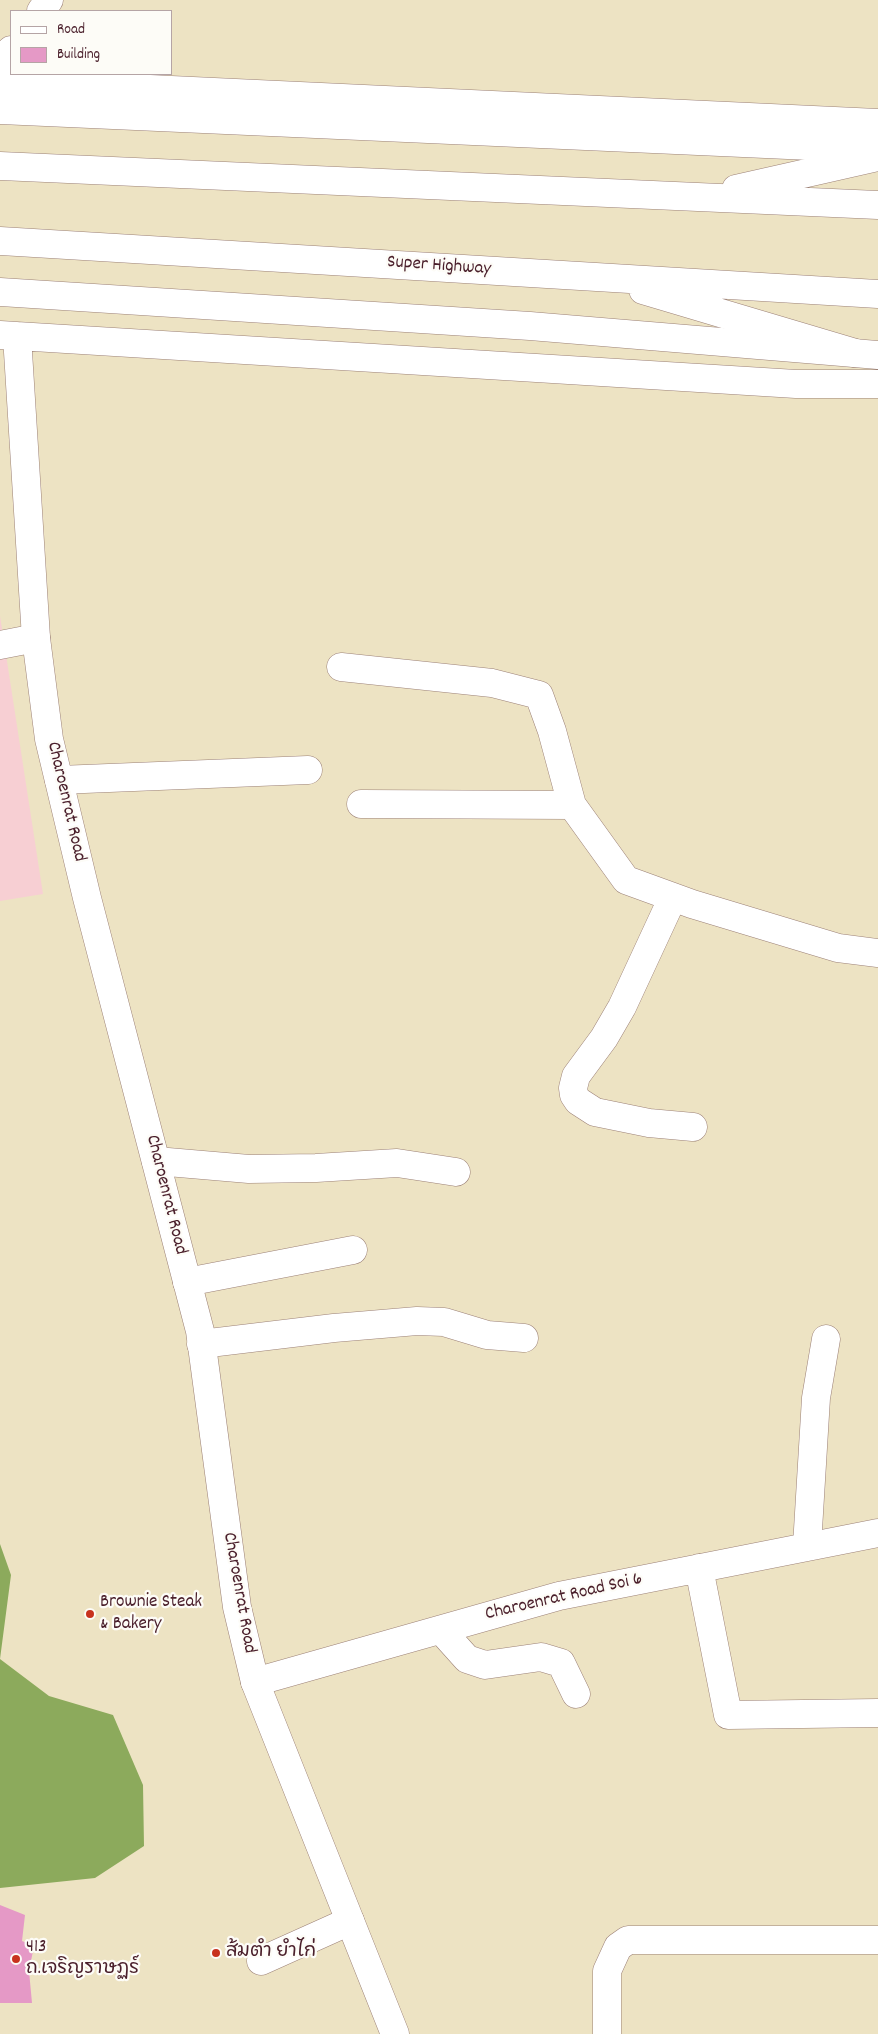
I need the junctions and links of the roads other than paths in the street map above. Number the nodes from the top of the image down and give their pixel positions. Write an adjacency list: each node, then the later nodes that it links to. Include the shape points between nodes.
1 (50, 0): 2 (main road)
2 (42, 10)
3 (10, 51): 4 (main road)
4 (0, 62)
5 (42, 78): 6 (main road); 8 (main road)
6 (0, 82)
7 (0, 110): 9 (main road)
8 (878, 123)
9 (878, 149)
10 (878, 157): 12 (main road)
11 (0, 166): 12 (main road)
12 (703, 196): 13 (main road)
13 (878, 205)
14 (0, 242): 15 (main road, Super Highway)
15 (598, 277): 17 (main road, Super Highway); 19 (main road)
16 (0, 292): 19 (main road, via 530,326)
17 (878, 294)
18 (9, 335): 20 (main road, via 796,384); 21 (main road, Charoenrat Road)
19 (867, 354)
20 (878, 384)
21 (36, 638): 22 (main road); 25 (main road, Charoenrat Road, via 49,739)
22 (0, 645)
23 (341, 667): 27 (main road, via 492,683 539,694)
24 (308, 770): 25 (main road)
25 (59, 780): 31 (main road, Charoenrat Road)
26 (361, 804): 27 (main road)
27 (572, 805): 28 (main road, via 626,880)
28 (673, 897): 29 (main road, via 838,948); 30 (main road, via 622,1007 576,1076 572,1088 578,1101 595,1112)
29 (878, 953)
30 (693, 1127)
31 (156, 1161): 32 (main road, via 249,1169 398,1163); 34 (main road, Charoenrat Road)
32 (456, 1172)
33 (353, 1250): 34 (main road)
34 (187, 1282): 37 (main road, Charoenrat Road)
35 (524, 1338): 37 (main road, via 487,1335 444,1322 417,1321)
36 (826, 1339): 39 (main road, via 816,1398)
37 (201, 1344): 42 (main road, Charoenrat Road, via 237,1607)
38 (878, 1533): 39 (main road, Charoenrat Road Soi 6)
39 (807, 1546): 40 (main road, Charoenrat Road Soi 6)
40 (699, 1568): 41 (main road, Charoenrat Road Soi 6, via 558,1596); 44 (main road, via 728,1715)
41 (441, 1630): 42 (main road, Charoenrat Road Soi 6); 43 (main road, via 467,1659 485,1665 542,1656 561,1663)
42 (255, 1682): 45 (main road, Charoenrat Road)
43 (576, 1694)
44 (878, 1713)
45 (350, 1921): 47 (main road); 48 (main road, Charoenrat Road)
46 (878, 1940): 49 (main road, via 628,1940 618,1948 607,1971)
47 (261, 1961)
48 (395, 2034)
49 (607, 2034)

